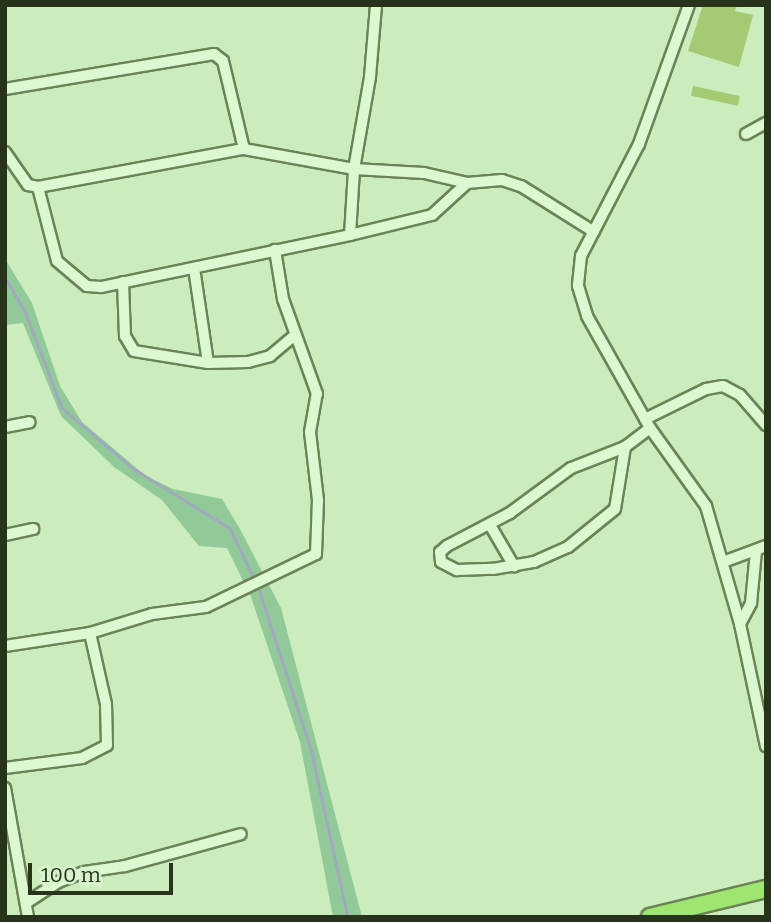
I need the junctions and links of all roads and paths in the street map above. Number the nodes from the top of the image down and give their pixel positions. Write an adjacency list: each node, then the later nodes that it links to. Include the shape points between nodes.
1 (376, 5): 8 (street, via 370,77)
2 (689, 5): 11 (street, via 639,144)
3 (5, 89): 6 (street, via 214,54 223,61)
4 (766, 123): 5 (street)
5 (746, 134)
6 (244, 149): 8 (street); 10 (street)
7 (5, 152): 10 (street, via 28,185)
8 (354, 169): 9 (street, via 424,173); 12 (street)
9 (467, 183): 11 (street, via 502,180 521,186); 12 (street, via 432,215)
10 (38, 187): 15 (street, via 57,261 65,270 87,286)
11 (594, 232): 19 (street, via 581,256 580,299)
12 (350, 235): 13 (street)
13 (275, 250): 14 (street); 16 (street)
14 (194, 268): 15 (street); 17 (street)
15 (123, 282): 17 (street, via 125,336 134,351)
16 (295, 335): 17 (street, via 261,359); 30 (street, via 317,394 310,432 318,500 316,554 206,607 152,614)
17 (208, 363)
18 (30, 422): 21 (street)
19 (648, 424): 20 (street, via 706,389 723,386 740,395); 22 (street); 27 (street, via 706,506)
20 (766, 425)
21 (5, 427)
22 (625, 447): 23 (street, via 571,468); 28 (street, via 617,502 606,520 553,555)
23 (490, 525): 28 (street); 28 (street, via 447,546 440,552 441,562 457,570)
24 (33, 530): 25 (street)
25 (5, 535)
26 (761, 548): 27 (street); 29 (street, via 751,603)
27 (723, 562): 29 (street)
28 (514, 566)
29 (740, 624): 32 (street)
30 (90, 633): 31 (street); 33 (street, via 106,704 107,744 82,758)
31 (5, 646)
32 (766, 746)
33 (5, 768)
34 (5, 789): 37 (street)
35 (241, 834): 37 (street, via 125,866 84,872)
36 (766, 889): 39 (highway)
37 (26, 903): 38 (street)
38 (28, 917)
39 (650, 917)

